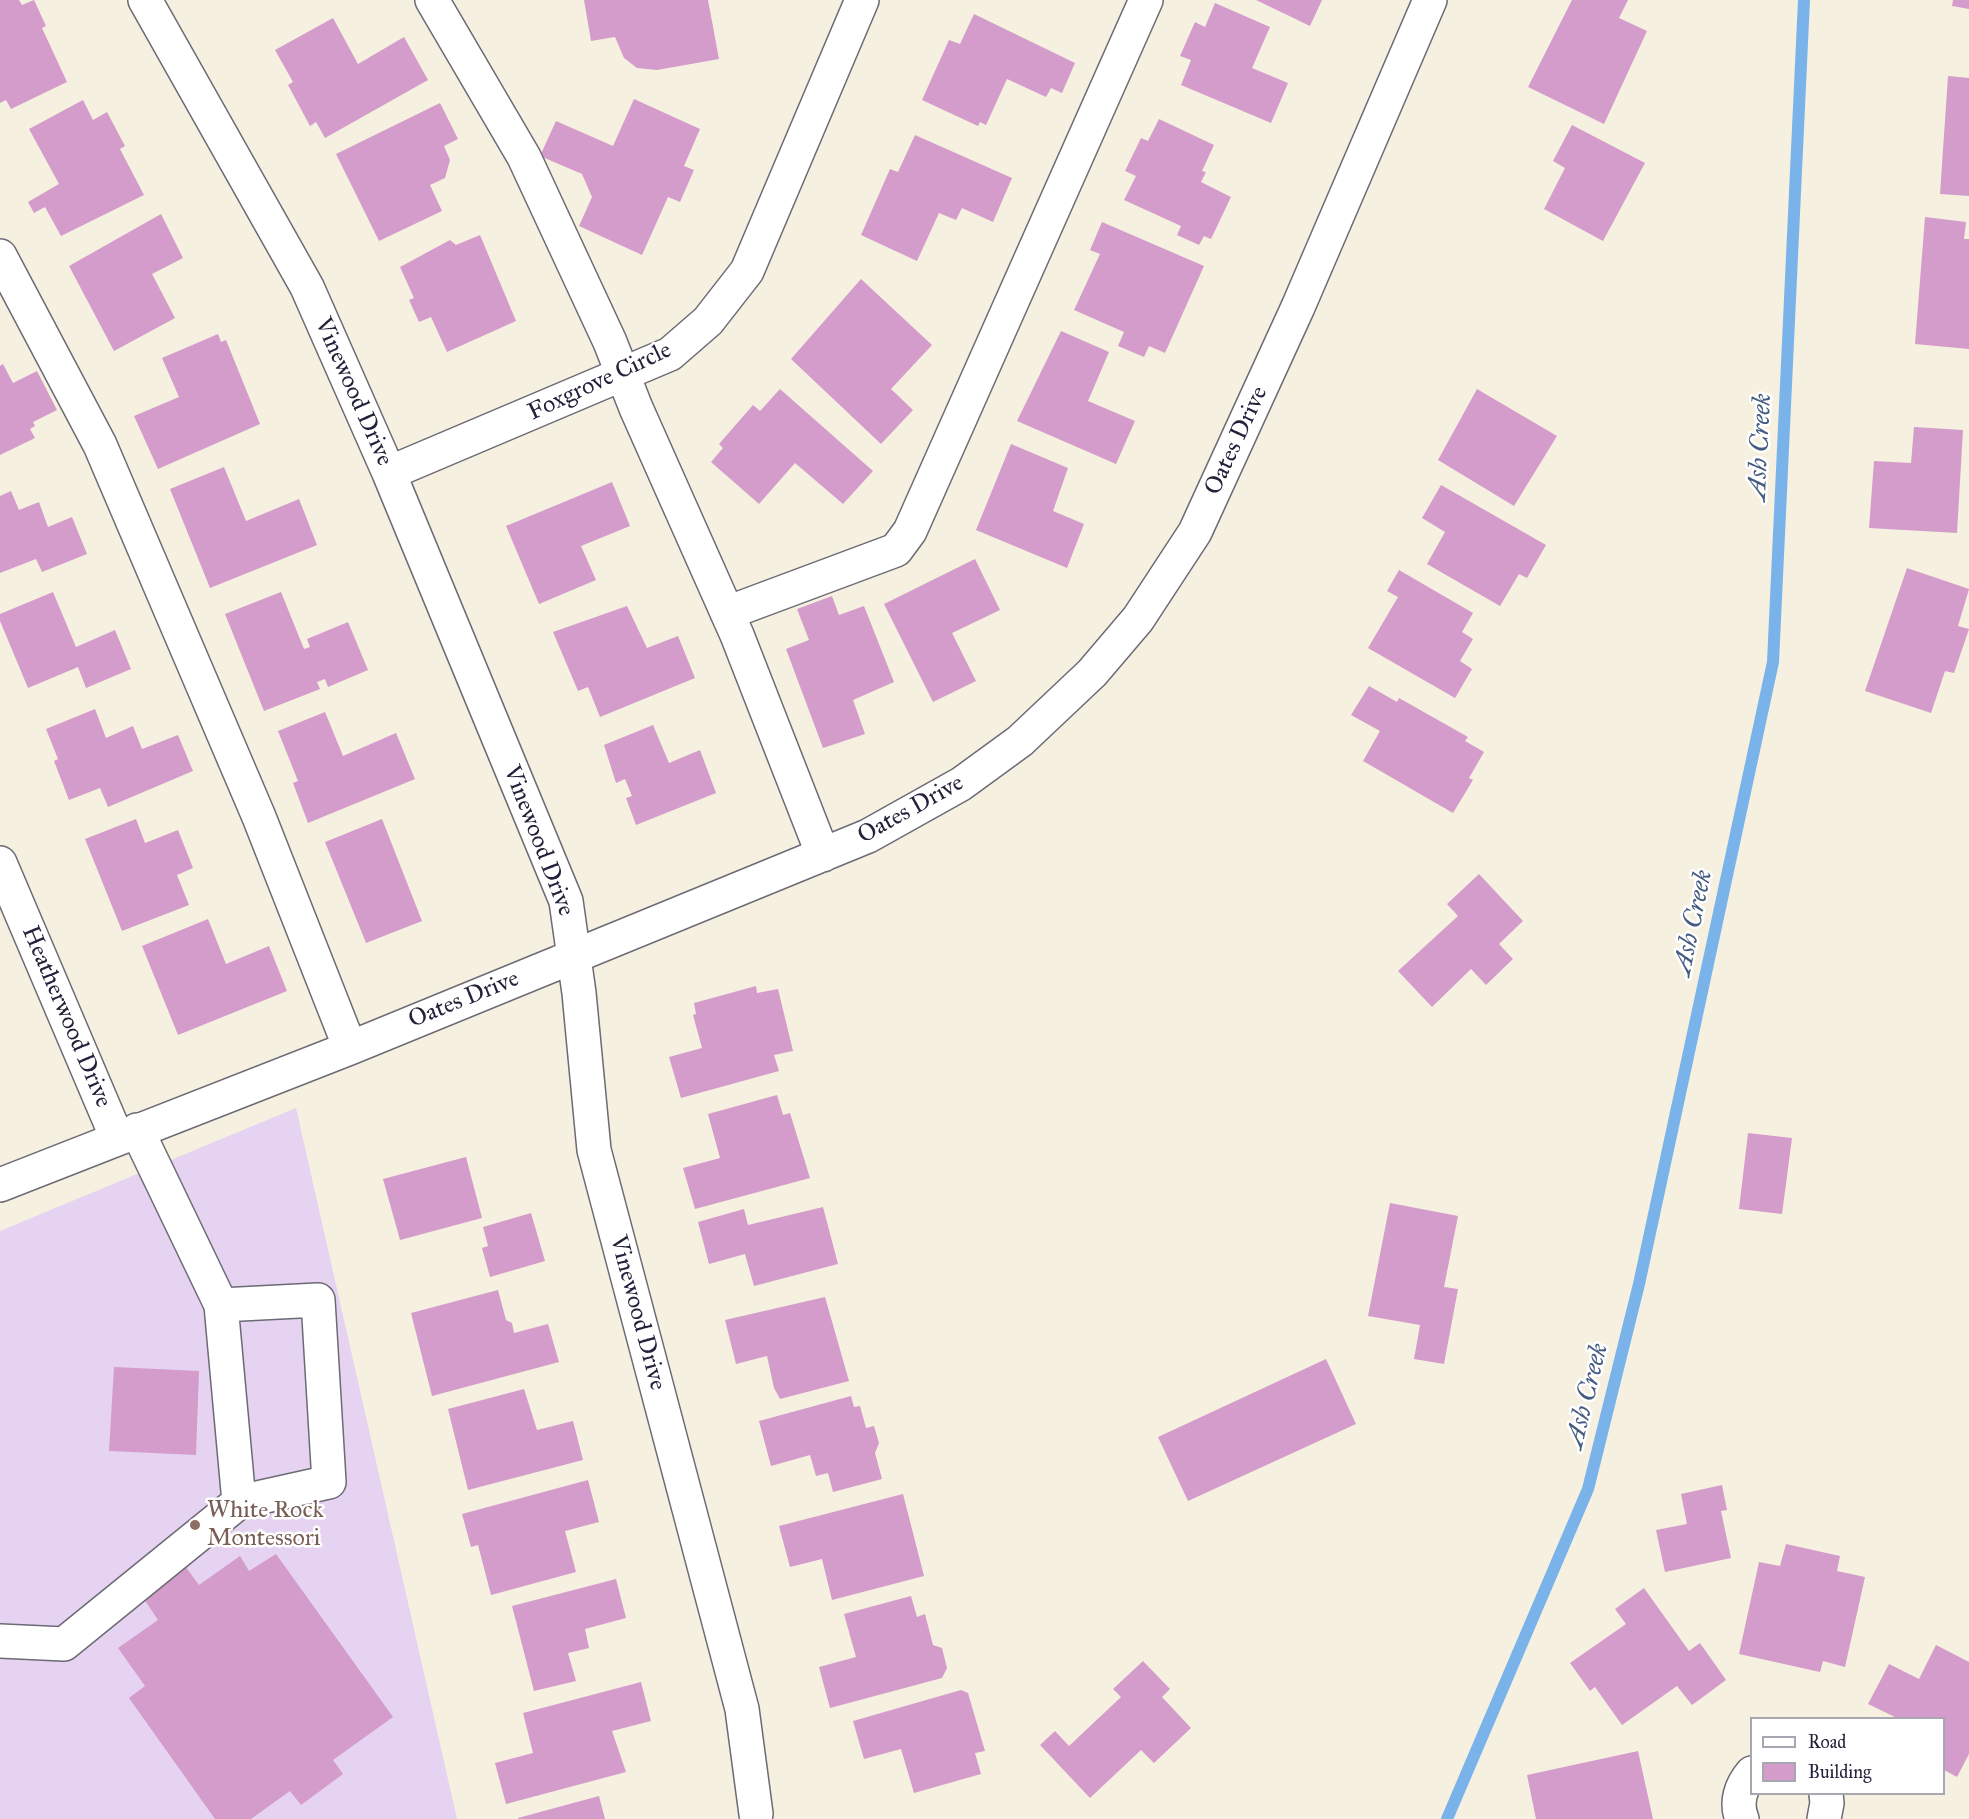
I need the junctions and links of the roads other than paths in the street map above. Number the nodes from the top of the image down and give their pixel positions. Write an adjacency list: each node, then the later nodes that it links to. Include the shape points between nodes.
1 (145, 0): 8 (street, Vinewood Drive, via 307,287)
2 (432, 0): 7 (street, via 524,157)
3 (862, 0): 7 (street, Foxgrove Circle, via 747,271 701,328 670,354)
4 (1146, 0): 9 (street, via 910,531 896,550)
5 (1430, 0): 10 (street, Oates Drive, via 1303,296 1195,532 1138,619 1092,673 1020,741 961,783 868,836)
6 (0, 256): 13 (street, via 100,445 259,817)
7 (623, 375): 8 (street, Foxgrove Circle); 9 (street)
8 (388, 473): 12 (street, Vinewood Drive, via 566,901)
9 (727, 613): 10 (street)
10 (823, 855): 12 (street, Oates Drive)
11 (0, 863): 14 (street, Heatherwood Drive)
12 (575, 955): 13 (street, Oates Drive); 20 (street, Vinewood Drive, via 594,1150 742,1709)
13 (350, 1048): 14 (street, Oates Drive)
14 (127, 1134): 15 (street, Oates Drive); 16 (street, Heatherwood Drive)
15 (0, 1185)
16 (221, 1305): 17 (street); 17 (street, via 318,1300 329,1482)
17 (239, 1502): 18 (street, via 64,1644)
18 (0, 1641)
19 (1750, 1775): 21 (street, via 1738,1799)
20 (756, 1814)
21 (1742, 1819)

